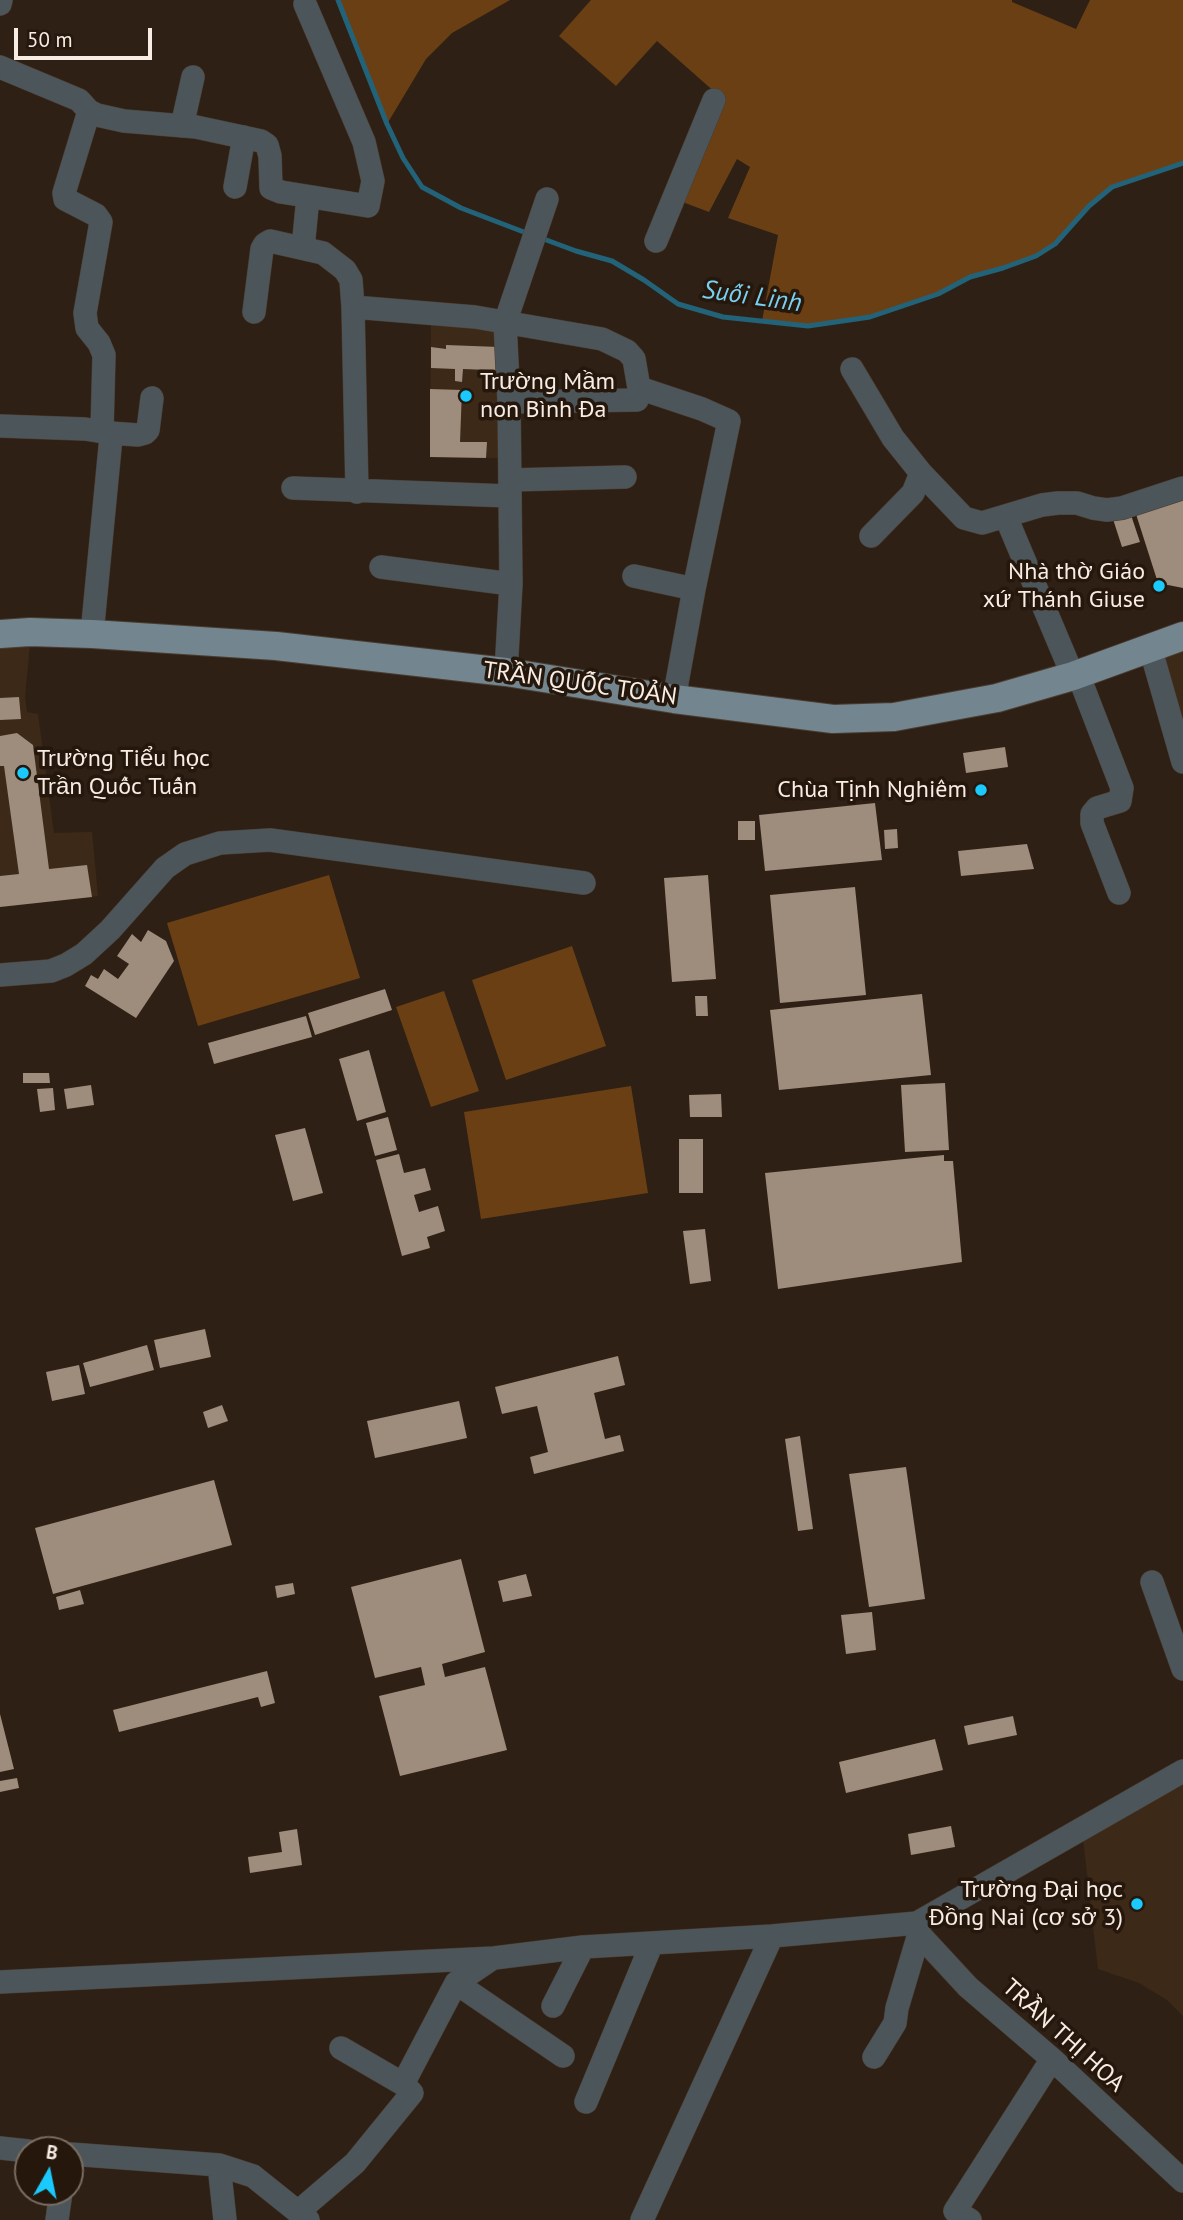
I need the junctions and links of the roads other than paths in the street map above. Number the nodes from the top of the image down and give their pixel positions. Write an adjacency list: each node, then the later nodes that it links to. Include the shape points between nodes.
1 (305, 4): 9 (street, via 364,142 373,181 368,206)
2 (0, 67): 5 (street, via 79,100)
3 (193, 77): 6 (street)
4 (714, 100): 11 (street)
5 (89, 111): 6 (street, via 124,121); 21 (street, via 64,193 65,199 101,222 85,313 87,328 104,355)
6 (182, 126): 7 (street)
7 (244, 137): 8 (street); 9 (street, via 267,145 271,188)
8 (235, 187)
9 (308, 197): 12 (street)
10 (543, 209): 15 (street)
11 (656, 240)
12 (303, 248): 13 (street, via 323,253 345,270 352,280); 14 (street, via 270,241 265,244)
13 (353, 307): 15 (street); 27 (street)
14 (254, 312)
15 (505, 323): 17 (street, via 618,345 634,359); 19 (street)
16 (852, 369): 22 (street, via 893,438)
17 (639, 388): 19 (street, via 637,400); 33 (street, via 730,421)
18 (152, 398): 21 (street, via 145,433)
19 (509, 401): 25 (street)
20 (0, 426): 21 (street)
21 (106, 432): 35 (street, via 111,438)
22 (921, 473): 28 (street, via 964,518 982,523); 29 (street, via 913,493)
23 (625, 477): 25 (street)
24 (293, 488): 27 (street)
25 (510, 488): 27 (street); 32 (street)
26 (1183, 488): 28 (street, via 1122,508 1058,503)
27 (357, 492)
28 (1006, 517): 39 (street)
29 (871, 536)
30 (381, 566): 32 (street)
31 (634, 576): 33 (street)
32 (511, 584): 38 (street)
33 (694, 589): 40 (street)
34 (0, 634): 35 (main road, TRẦN QUỐC TOẢN)
35 (92, 635): 38 (main road, TRẦN QUỐC TOẢN, via 276,646)
36 (1183, 636): 37 (main road, TRẦN QUỐC TOẢN)
37 (1150, 647): 39 (main road, TRẦN QUỐC TOẢN); 41 (street)
38 (506, 673): 40 (main road, TRẦN QUỐC TOẢN)
39 (1075, 675): 40 (main road, TRẦN QUỐC TOẢN, via 997,698 894,717 833,719); 43 (street, via 1122,788 1121,801 1097,808 1092,823)
40 (674, 699)
41 (1183, 762)
42 (584, 883): 44 (street, via 270,840 220,843 185,854 165,868 110,930 66,965 51,971)
43 (1119, 893)
44 (0, 975)
45 (1152, 1583): 46 (street)
46 (1183, 1669)
47 (1183, 1771): 48 (street)
48 (918, 1928): 49 (street); 58 (street, via 895,2023); 59 (street, TRẦN THỊ HOA, via 968,1987)
49 (772, 1936): 50 (street); 67 (street)
50 (652, 1943): 51 (street); 61 (street)
51 (583, 1947): 52 (street); 55 (street)
52 (494, 1958): 53 (street); 54 (street)
53 (0, 1982)
54 (456, 1983): 57 (street); 60 (street)
55 (553, 2006)
56 (341, 2048): 60 (street)
57 (563, 2056)
58 (874, 2057)
59 (1052, 2059): 64 (street, TRẦN THỊ HOA); 68 (street, via 955,2211)
60 (402, 2084): 65 (street, via 412,2093 355,2163)
61 (586, 2102)
62 (84, 2155): 63 (street)
63 (219, 2165): 65 (street, via 253,2176); 66 (street)
64 (1183, 2181)
65 (303, 2216)
66 (225, 2220)
67 (642, 2220)
68 (970, 2220)

